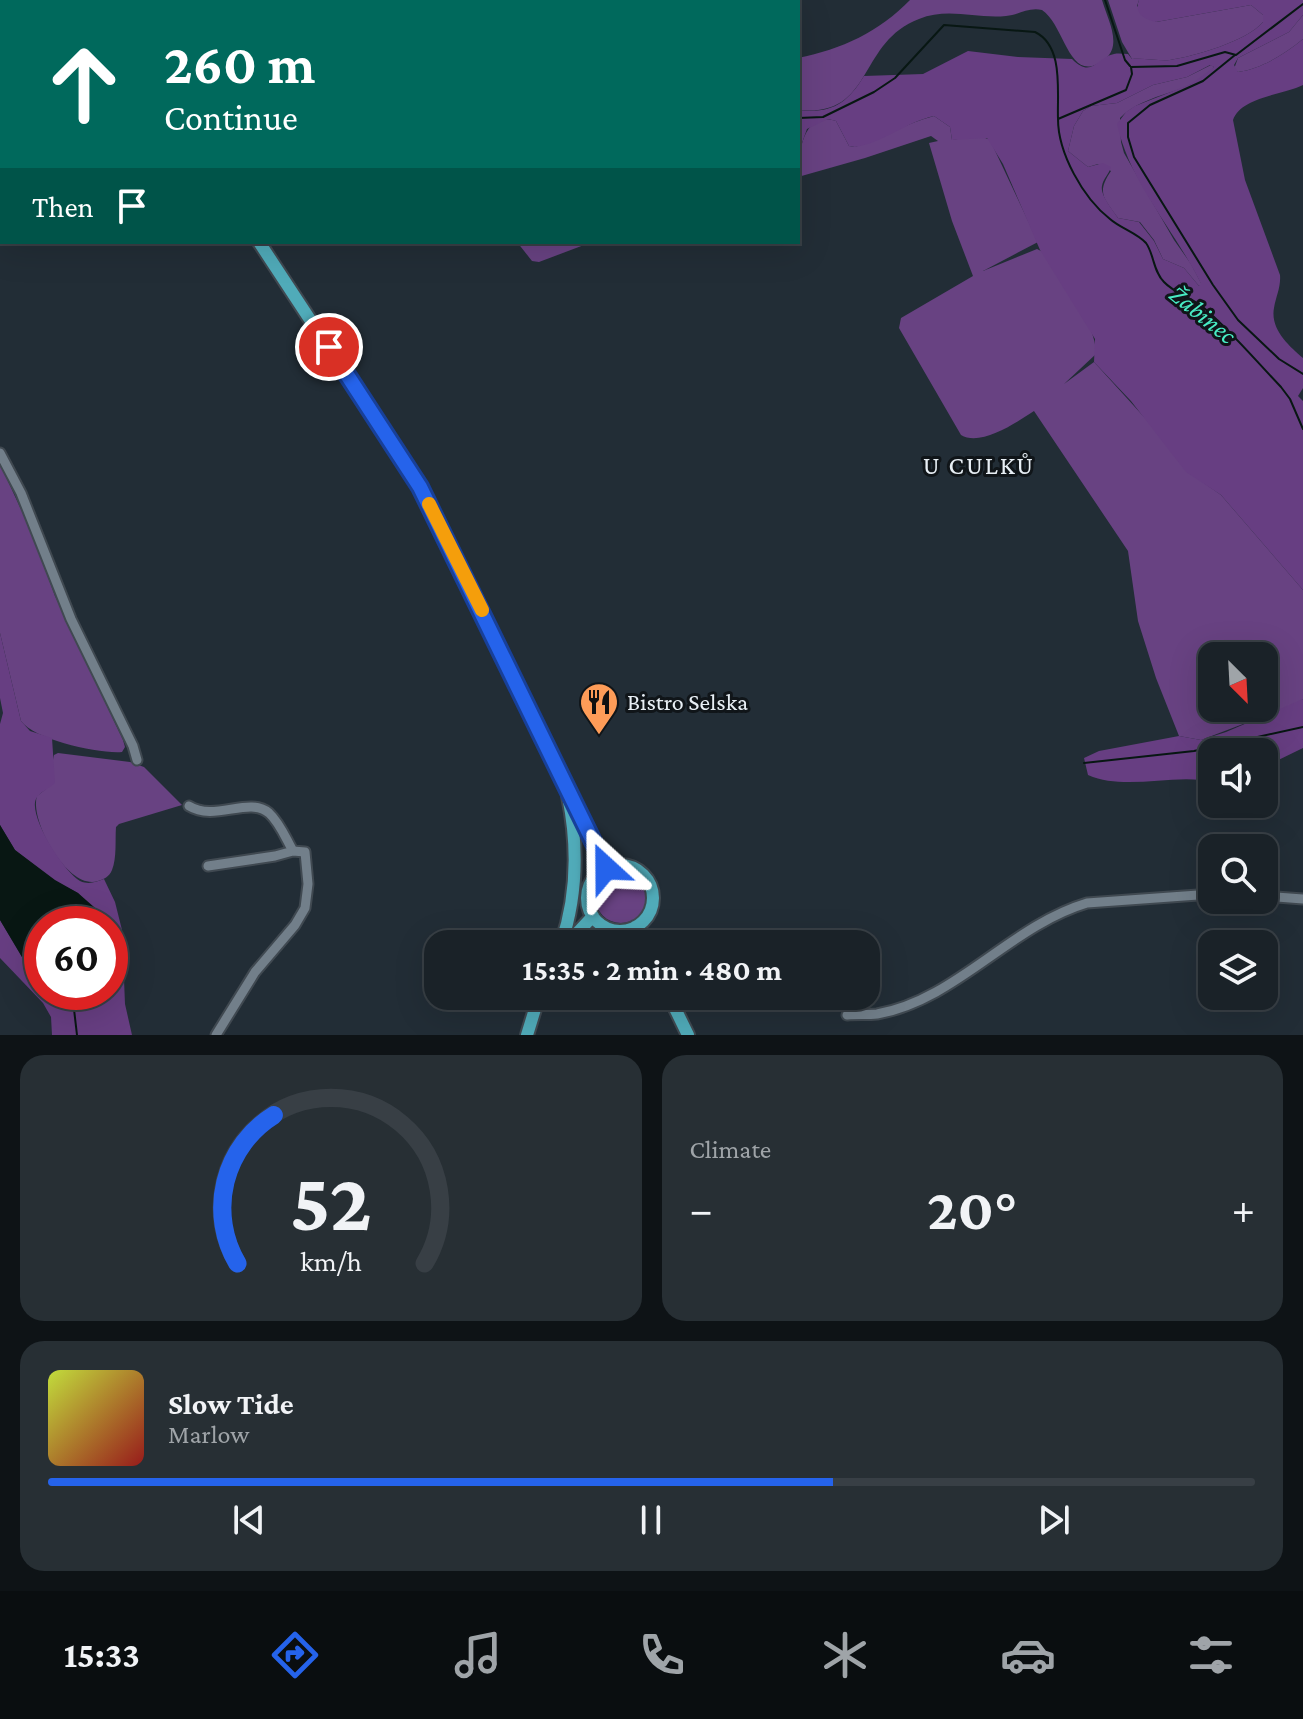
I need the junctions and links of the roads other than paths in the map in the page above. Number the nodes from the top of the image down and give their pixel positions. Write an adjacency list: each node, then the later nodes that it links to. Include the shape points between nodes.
1 (260, 244): 4 (main road, via 406,462)
2 (0, 453): 3 (street)
3 (137, 760)
4 (559, 771): 8 (main road); 14 (main road, via 570,807 575,857)
5 (189, 806): 6 (street, via 209,812 260,808 271,815)
6 (293, 851): 7 (street); 20 (street, via 305,852 305,908 255,972)
7 (208, 866)
8 (606, 868): 12 (main road, via 588,892); 13 (main road, via 629,866 650,884 652,906)
9 (1198, 895): 19 (street, via 1069,908 925,996 876,1014)
10 (1278, 897): 11 (street)
11 (1303, 899)
12 (593, 916): 13 (main road, via 612,930); 15 (main road)
13 (635, 927): 16 (main road)
14 (567, 930)
15 (578, 930)
16 (636, 930)
17 (535, 1010): 21 (main road)
18 (676, 1010): 22 (main road)
19 (847, 1015)
20 (216, 1035)
21 (527, 1035)
22 (688, 1035)

